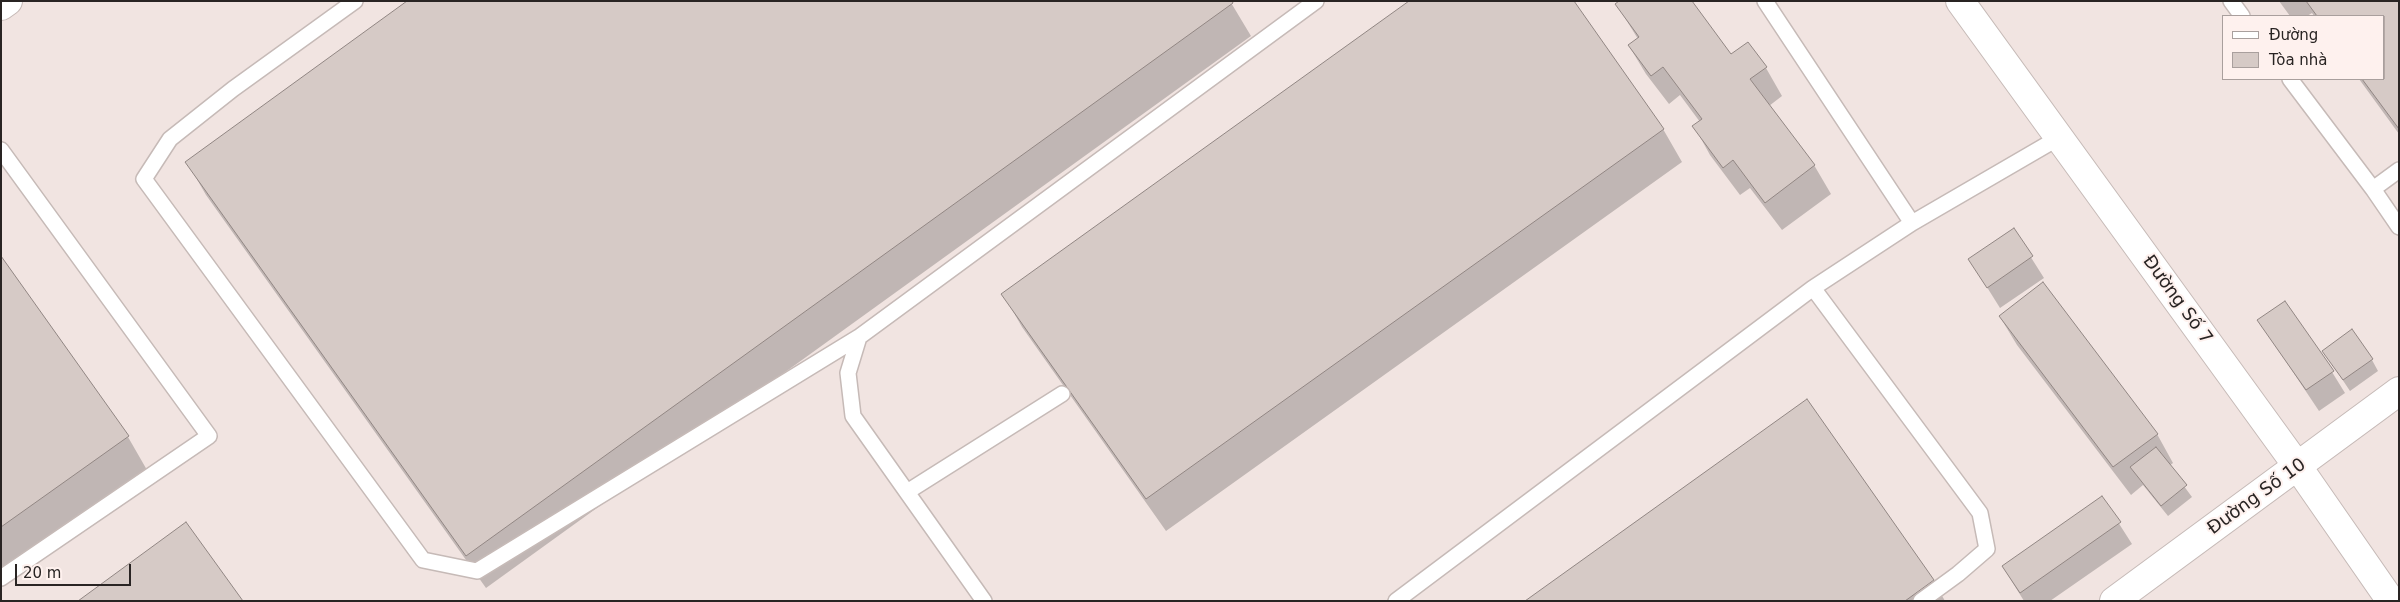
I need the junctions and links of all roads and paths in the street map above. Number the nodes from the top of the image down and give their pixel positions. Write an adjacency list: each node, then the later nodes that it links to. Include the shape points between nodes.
1 (8, 1): 7 (street)
2 (354, 1): 17 (lane, via 170,139 144,179 423,560 477,570)
3 (1316, 1): 17 (lane)
4 (1765, 1): 14 (lane)
5 (1960, 1): 10 (street, Đường Số 7)
6 (2231, 1): 8 (lane)
7 (1, 6)
8 (2241, 15)
9 (2291, 80): 13 (lane)
10 (2060, 137): 14 (lane); 20 (street, Đường Số 7)
11 (1, 150): 22 (lane, via 209,436)
12 (2399, 170): 13 (lane)
13 (2373, 189): 15 (lane)
14 (1912, 224): 16 (lane)
15 (2399, 227)
16 (1813, 288): 24 (lane); 25 (lane, via 1980,513 1987,548)
17 (859, 337): 21 (lane, via 848,373 853,416)
18 (2399, 391): 20 (street, Đường Số 10)
19 (1062, 394): 21 (lane)
20 (2298, 467): 26 (street, Đường Số 10); 27 (street, Đường Số 7)
21 (907, 492): 23 (lane)
22 (1, 578)
23 (984, 601)
24 (1396, 601)
25 (1921, 601)
26 (2114, 601)
27 (2391, 601)

